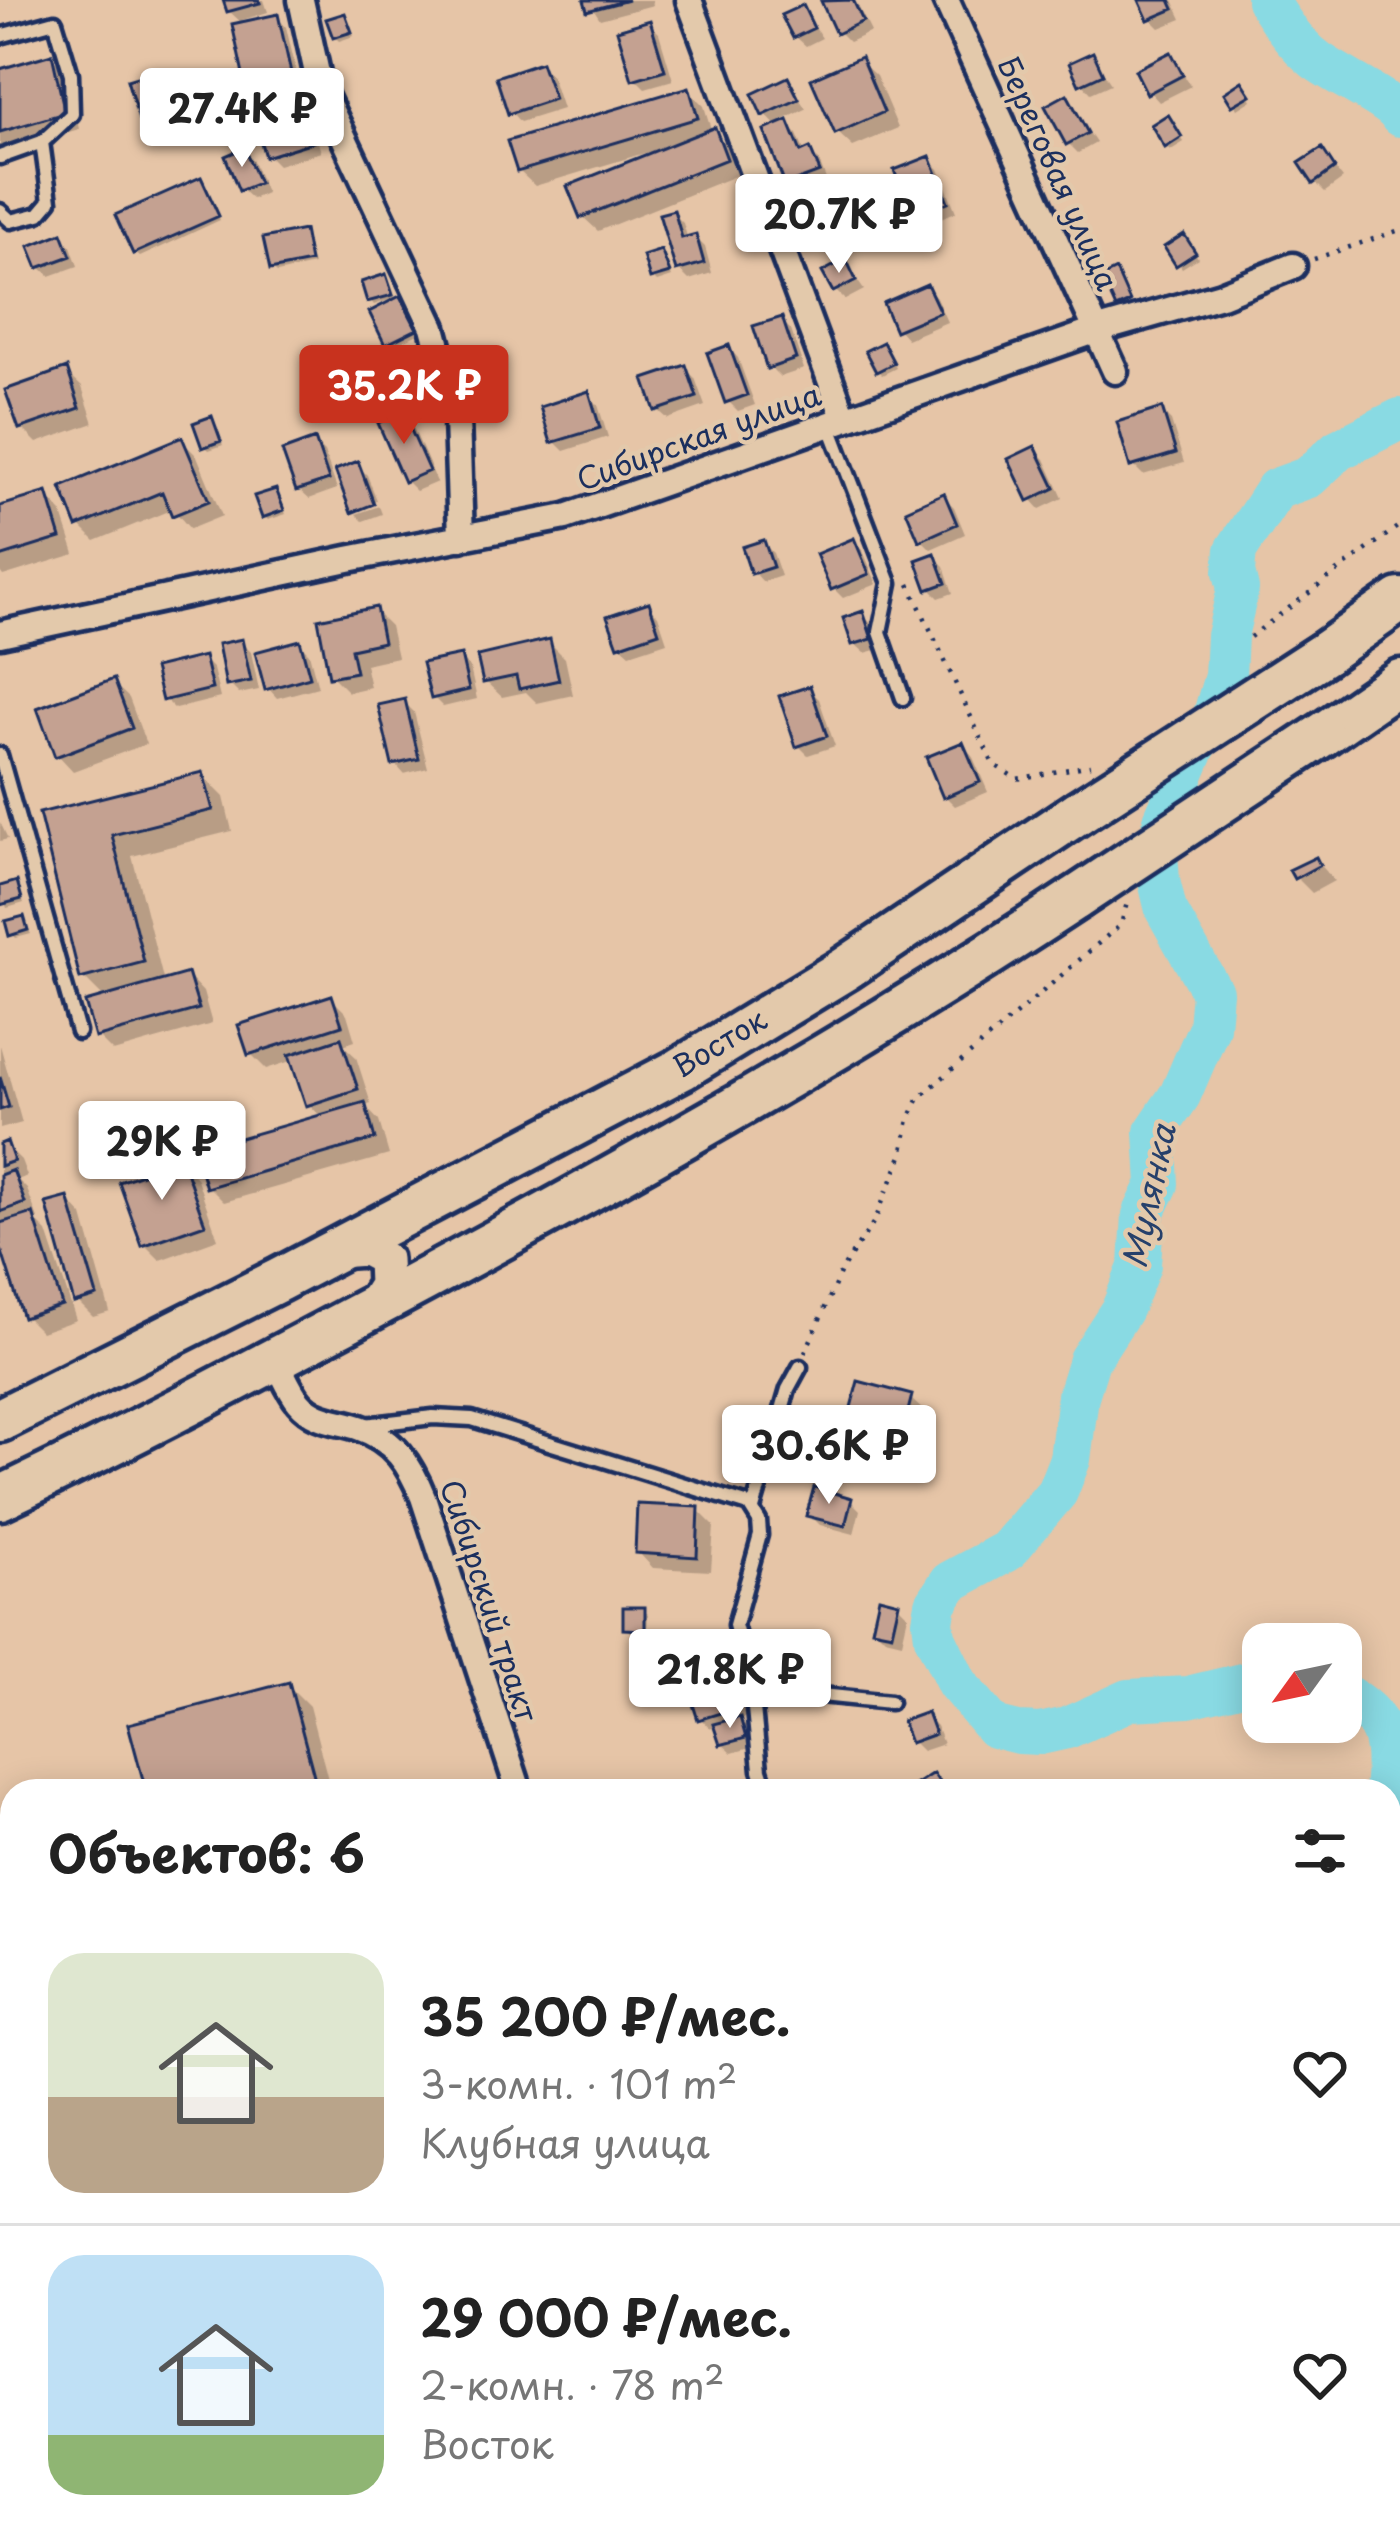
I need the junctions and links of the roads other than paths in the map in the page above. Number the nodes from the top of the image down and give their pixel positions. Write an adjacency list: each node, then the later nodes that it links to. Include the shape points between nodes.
1 (301, 0): 12 (street, via 320,87 433,327 457,419)
2 (689, 0): 11 (street)
3 (946, 0): 9 (street, Береговая улица)
4 (0, 36): 5 (lane, via 55,21 71,74 72,114)
5 (42, 142): 6 (lane); 7 (lane, via 50,201 40,214 11,221)
6 (0, 157)
7 (0, 211)
8 (1292, 266): 9 (street, Сибирская улица)
9 (1095, 331): 10 (street, Береговая улица); 11 (street, Сибирская улица)
10 (1115, 371)
11 (836, 420): 12 (street, Сибирская улица, via 566,518); 16 (lane, via 890,583 880,632)
12 (461, 538): 14 (street, Сибирская улица)
13 (1400, 600): 19 (highway, Восток, bridge, via 681,1069)
14 (0, 634)
15 (1400, 681): 20 (highway, bridge, via 876,1028)
16 (903, 698)
17 (0, 755): 18 (lane)
18 (78, 1032)
19 (328, 1253): 20 (street, via 365,1249 385,1258 385,1286); 23 (highway, Восток)
20 (370, 1309): 21 (highway)
21 (275, 1359): 24 (street, Сибирский тракт, via 300,1403 321,1418); 25 (highway)
22 (800, 1367): 26 (lane)
23 (0, 1420)
24 (357, 1426): 26 (lane, via 472,1419); 29 (street, Сибирский тракт, via 386,1440 416,1479)
25 (0, 1498)
26 (753, 1509): 27 (lane, via 760,1535 735,1625)
27 (752, 1688): 28 (lane); 30 (lane)
28 (890, 1702)
29 (515, 1779)
30 (763, 1779)

